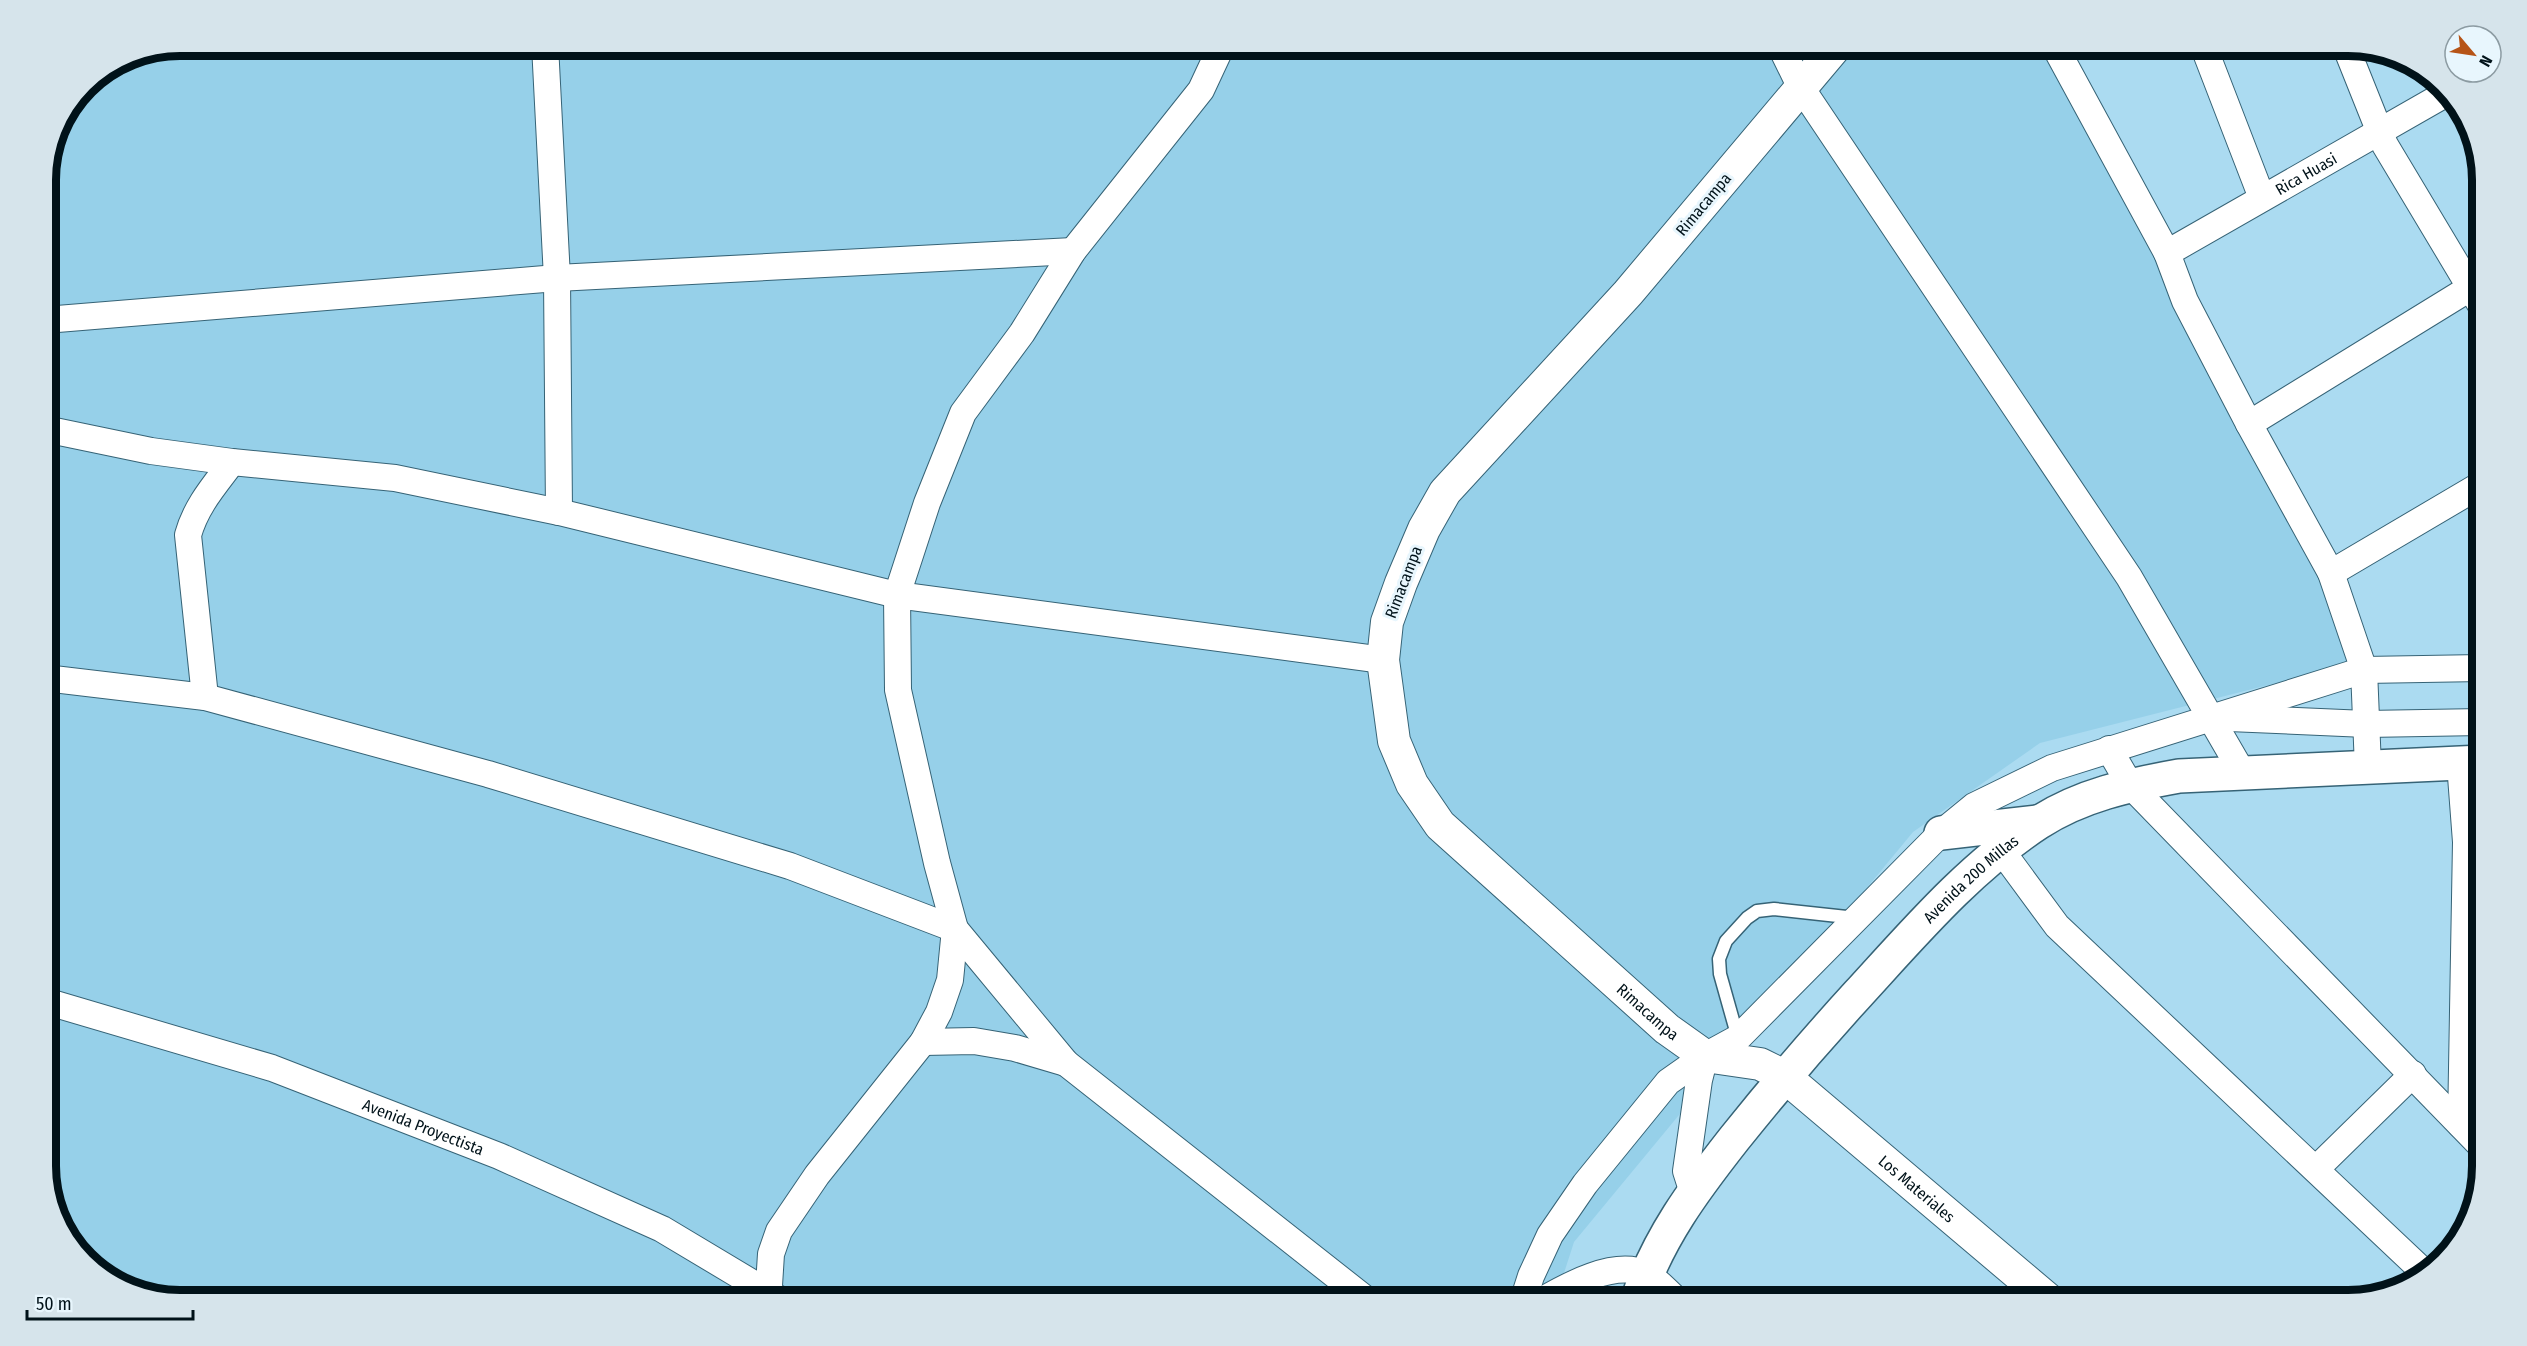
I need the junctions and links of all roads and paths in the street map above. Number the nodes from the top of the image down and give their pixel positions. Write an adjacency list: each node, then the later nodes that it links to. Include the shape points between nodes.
1 (546, 56): 14 (street)
2 (1217, 56): 12 (street, via 1201,90)
3 (1785, 56): 8 (street)
4 (1827, 56): 8 (street, Rimacampa)
5 (2060, 56): 13 (street)
6 (2206, 56): 11 (street)
7 (2349, 56): 10 (street)
8 (1800, 86): 25 (street, Rimacampa, via 1628,293 1445,492 1401,583 1387,622); 30 (street, via 2129,577)
9 (2440, 97): 10 (street, Rica Huasi)
10 (2380, 132): 11 (street, Rica Huasi); 15 (street)
11 (2262, 198): 13 (street, Rica Huasi)
12 (1073, 251): 14 (street); 24 (street, via 1022,333 963,413 927,503)
13 (2167, 253): 18 (street, via 2185,301)
14 (557, 278): 17 (street); 22 (street)
15 (2471, 290)
16 (2471, 301): 18 (street)
17 (56, 319)
18 (2249, 424): 23 (street)
19 (56, 432): 20 (street)
20 (232, 462): 22 (street, via 395,478); 29 (street, via 201,502 188,535)
21 (2471, 490): 23 (street)
22 (559, 512): 24 (street)
23 (2331, 573): 27 (street)
24 (897, 595): 25 (street); 42 (street, via 898,690)
25 (1383, 660): 46 (street, Rimacampa, via 1394,741 1412,784 1440,825 1667,1029)
26 (2471, 668): 27 (street)
27 (2364, 670): 30 (street); 32 (street)
28 (56, 679): 29 (street)
29 (206, 697): 42 (street, via 488,774 790,866)
30 (2211, 717): 32 (street); 33 (street); 36 (street)
31 (2472, 722): 32 (street)
32 (2366, 724): 35 (street)
33 (2109, 749): 37 (street); 39 (street, via 2052,768 1974,806)
34 (2471, 762): 35 (main road, Avenida 200 Millas); 50 (street)
35 (2368, 766): 36 (main road, Avenida 200 Millas)
36 (2242, 772): 37 (main road, Avenida 200 Millas, via 2179,776)
37 (2130, 785): 38 (main road, Avenida 200 Millas, via 2078,801); 48 (street)
38 (2039, 822): 39 (main road); 40 (main road, Avenida 200 Millas)
39 (1941, 833): 41 (street)
40 (2001, 850): 49 (main road, Avenida 200 Millas, via 1953,891); 52 (street, via 2057,926)
41 (1857, 918): 44 (street); 44 (lane, via 1774,909 1757,911 1747,918 1726,941 1719,959)
42 (955, 929): 45 (street, via 950,980); 47 (street)
43 (56, 1004): 56 (street, Avenida Proyectista, via 272,1068 499,1156 662,1229)
44 (1738, 1038): 46 (street)
45 (923, 1042): 47 (street, via 974,1041); 57 (street, via 816,1175 779,1231 771,1254)
46 (1706, 1056): 49 (street, Rimacampa, via 1760,1064); 53 (street, via 1686,1171); 59 (street, via 1668,1082 1585,1184 1550,1236)
47 (1066, 1063): 58 (street)
48 (2413, 1074): 50 (street); 52 (street)
49 (1784, 1076): 53 (main road, Avenida 200 Millas); 61 (street, Los Materiales)
50 (2461, 1125): 51 (street)
51 (2472, 1136)
52 (2316, 1169): 54 (street)
53 (1693, 1193): 55 (main road, Avenida 200 Millas, via 1675,1219)
54 (2420, 1268)
55 (1641, 1287): 60 (street, via 1624,1269 1599,1274)
56 (761, 1290)
57 (772, 1290)
58 (1354, 1290)
59 (1527, 1290)
60 (1560, 1290)
61 (2031, 1290)

